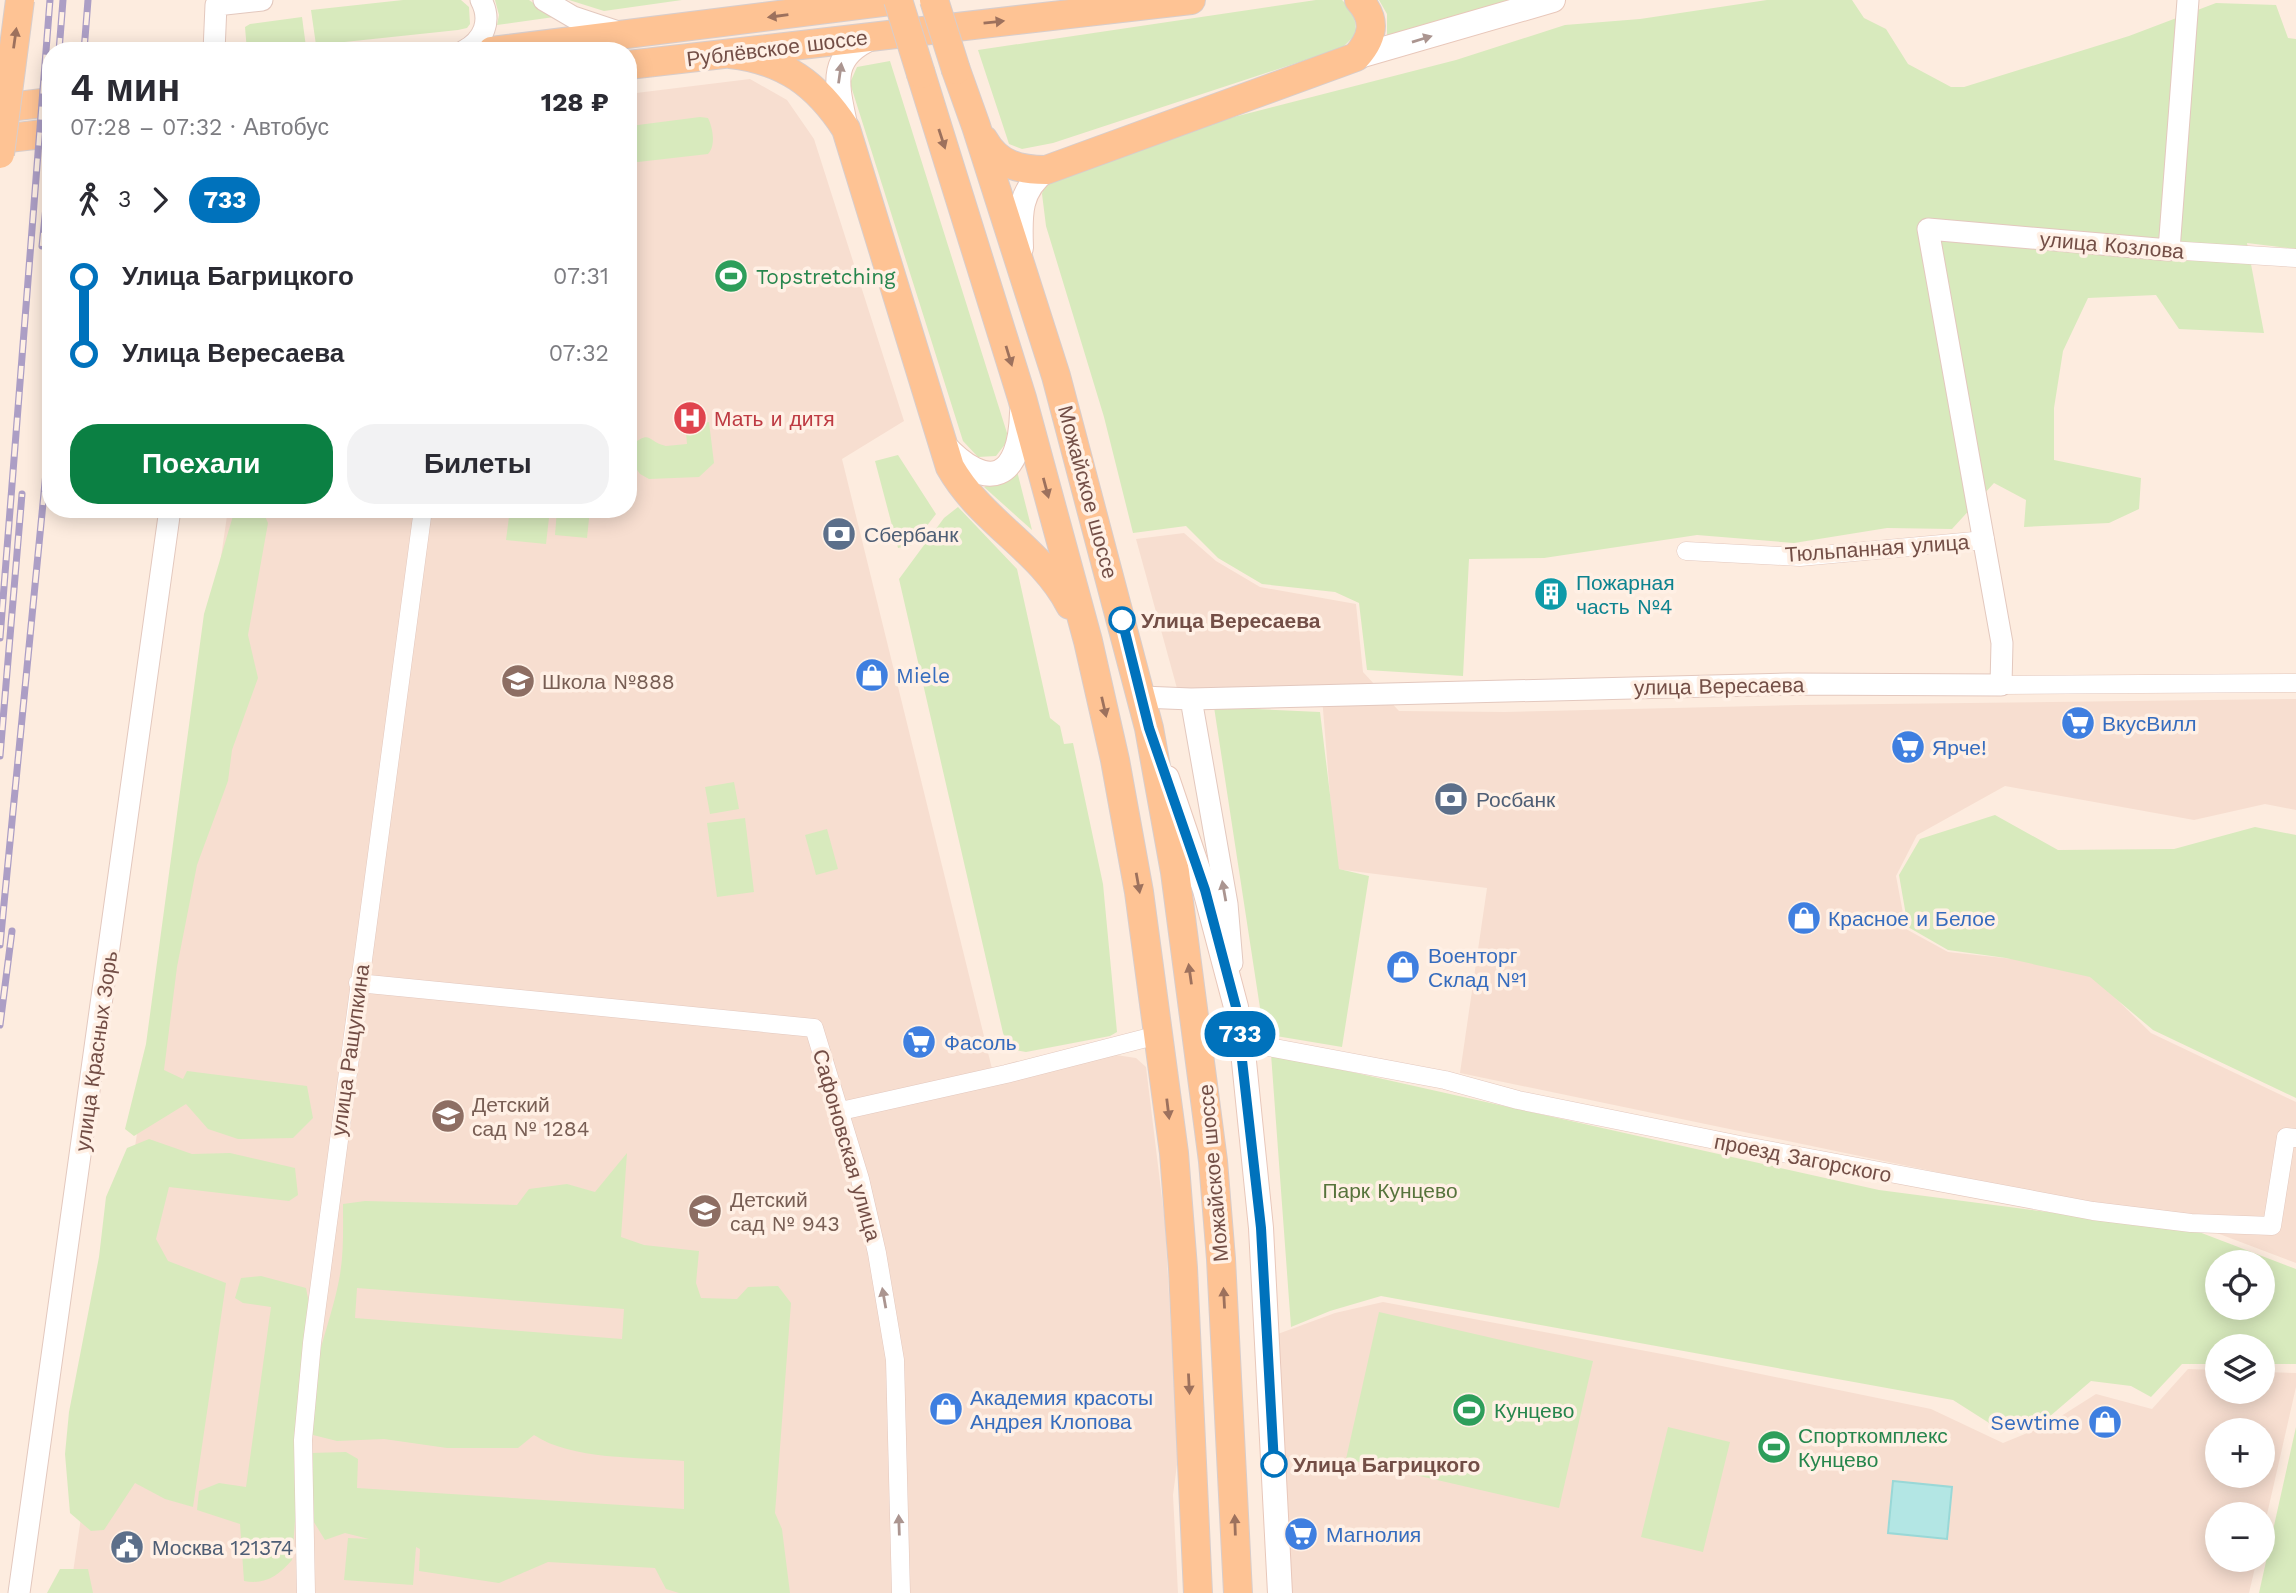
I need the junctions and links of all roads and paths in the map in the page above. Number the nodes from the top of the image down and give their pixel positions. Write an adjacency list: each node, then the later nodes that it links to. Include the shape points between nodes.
1 (20, 0): 28 (main road, one-way to 1, bridge)
2 (262, 0): 12 (street)
3 (481, 0): 17 (street, via 486,10 485,30)
4 (544, 0): 14 (street, via 583,21)
5 (747, 0): 13 (main road)
6 (934, 0): 24 (main road, Можайское шоссе, bridge)
7 (1191, 0): 15 (main road, Рублёвское шоссе, one-way to 7)
8 (1359, 0): 20 (main road, via 1368,11 1372,29 1369,44)
9 (1553, 0): 20 (main road, one-way to 9)
10 (2188, 0): 30 (street)
11 (880, 1): 13 (main road, Рублёвское шоссе, one-way to 13); 33 (main road, Можайское шоссе, one-way to 33, bridge, via 921,74)
12 (216, 3): 16 (street)
13 (711, 25): 14 (main road, Рублёвское шоссе)
14 (627, 34): 18 (main road, Рублёвское шоссе)
15 (876, 36): 19 (main road, Рублёвское шоссе); 25 (main road, one-way to 15, via 839,94 840,66 845,53)
16 (214, 42)
17 (475, 42)
18 (563, 42)
19 (730, 54): 21 (main road, Рублёвское шоссе); 25 (main road, via 755,57 793,71 820,92)
20 (1356, 57): 29 (main road)
21 (637, 64)
22 (42, 103): 23 (main road)
23 (0, 108)
24 (976, 126): 29 (main road, via 987,146 1006,163 1025,170); 32 (main road, Можайское шоссе)
25 (846, 129): 34 (main road)
26 (42, 134): 27 (main road)
27 (0, 139)
28 (0, 154)
29 (1046, 170): 32 (main road, via 1027,188 1021,204)
30 (2169, 250): 31 (street, улица Козлова); 37 (street, улица Козлова, via 1928,229)
31 (2296, 258)
32 (1022, 270): 42 (main road, Можайское шоссе, via 1078,456)
33 (1022, 398): 34 (main road, via 1018,450 1001,471 973,471); 39 (main road, Можайское шоссе, one-way to 39)
34 (942, 442): 39 (main road, via 962,489 1043,565)
35 (169, 518): 51 (street, улица Красных Зорь)
36 (422, 518): 45 (street, улица Ращупкина, via 391,770)
37 (1984, 540): 38 (street, Тюльпанная улица, via 1800,557); 41 (street, via 2002,643)
38 (1686, 551)
39 (1088, 641): 47 (main road, Можайское шоссе, one-way to 47, via 1139,892)
40 (2296, 683): 41 (street, улица Вересаева)
41 (2001, 685): 43 (street, улица Вересаева, via 1788,684)
42 (1142, 697): 43 (street, улица Вересаева); 44 (main road, Можайское шоссе)
43 (1191, 699): 46 (street, one-way to 43, via 1227,904)
44 (1149, 728): 46 (main road, via 1205,890); 55 (main road, Можайское шоссе, one-way to 44, via 1213,1161 1175,872)
45 (358, 983): 49 (street, Сафоновская улица, via 814,1028); 52 (street, улица Ращупкина, via 303,1440)
46 (1236, 1007): 48 (main road)
47 (1158, 1035): 49 (street); 54 (main road, Можайское шоссе, one-way to 54, via 1183,1268)
48 (1242, 1042): 50 (street, проезд Загорского, via 1445,1080 1518,1100 1883,1174 2093,1211 2191,1223 2272,1226 2286,1137); 56 (main road, via 1261,1228)
49 (841, 1111): 53 (street, Сафоновская улица, one-way to 49, via 895,1360 860,1179)
50 (2296, 1138)
51 (19, 1593)
52 (306, 1593)
53 (901, 1593)
54 (1198, 1593)
55 (1238, 1593)
56 (1280, 1593)

